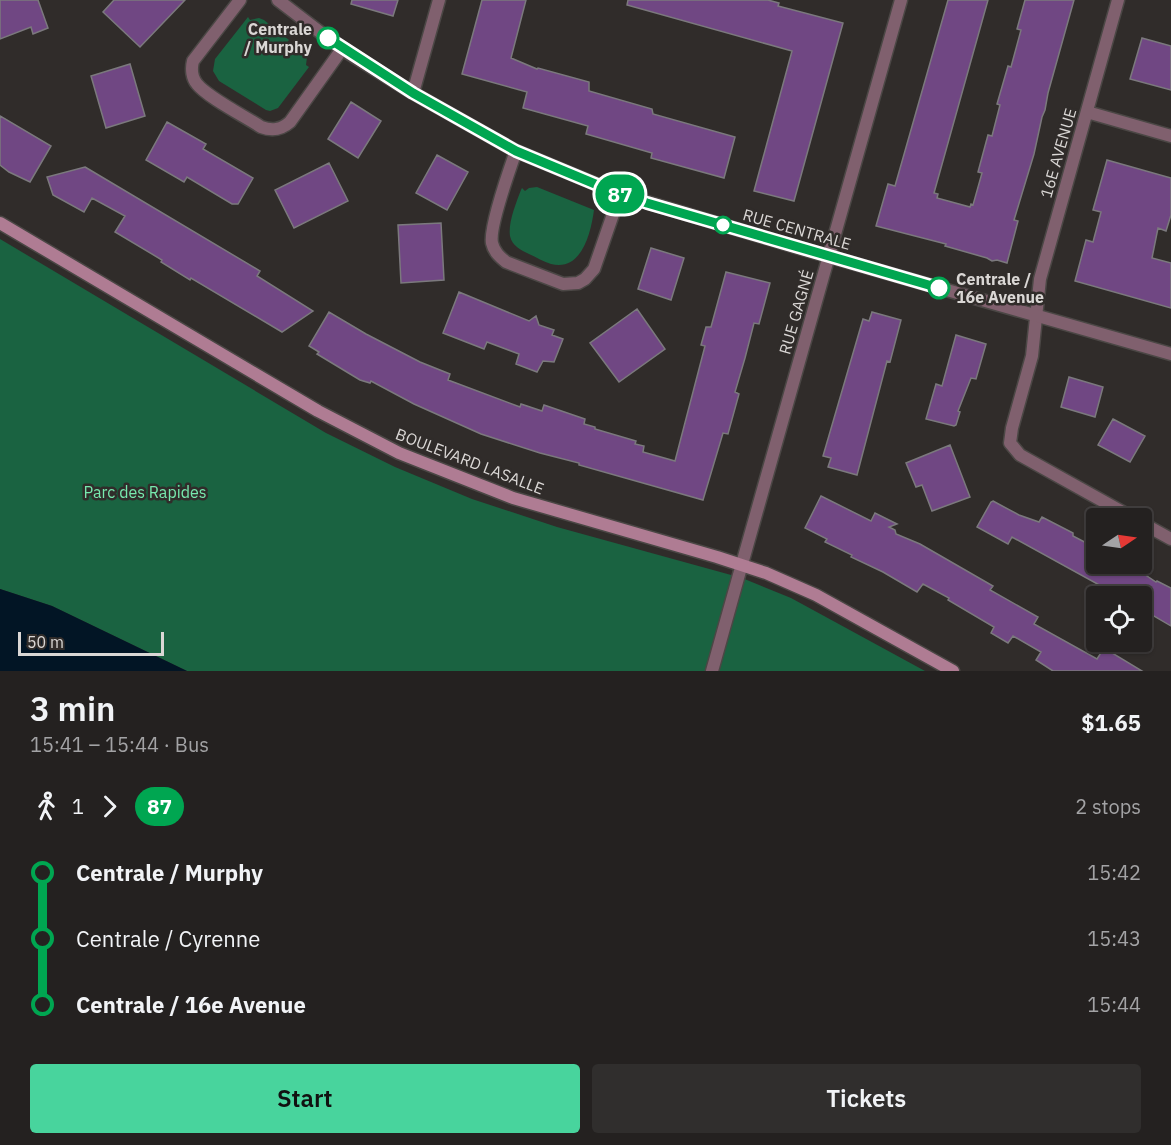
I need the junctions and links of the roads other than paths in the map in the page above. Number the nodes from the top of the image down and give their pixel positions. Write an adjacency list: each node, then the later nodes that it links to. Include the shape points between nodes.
1 (240, 0): 6 (street, via 193,61 192,73 202,89 261,127 279,129 290,122)
2 (278, 0): 6 (street, RUE CENTRALE)
3 (439, 0): 7 (street)
4 (901, 0): 13 (street, RUE GAGNÉ)
5 (1118, 0): 8 (street, 16E AVENUE)
6 (342, 49): 7 (street, RUE CENTRALE)
7 (413, 93): 10 (street, RUE CENTRALE)
8 (1087, 112): 9 (street); 14 (street, 16E AVENUE, via 1040,279)
9 (1171, 136)
10 (516, 151): 11 (street, RUE CENTRALE); 11 (street, via 492,242 507,262 563,284 585,279 594,269)
11 (620, 194): 13 (street, RUE CENTRALE)
12 (0, 223): 19 (main road, BOULEVARD LASALLE, via 309,406 399,453 513,498)
13 (829, 256): 14 (street, RUE CENTRALE); 19 (street, RUE GAGNÉ)
14 (1036, 315): 15 (street, RUE CENTRALE); 16 (street, 16E AVENUE, via 1032,356 1010,443 1020,454)
15 (1171, 354)
16 (1116, 508)
17 (1152, 529): 18 (street)
18 (1171, 539)
19 (742, 564): 20 (street, RUE GAGNÉ); 21 (main road, BOULEVARD LASALLE, via 816,595)
20 (712, 671)
21 (953, 671)

